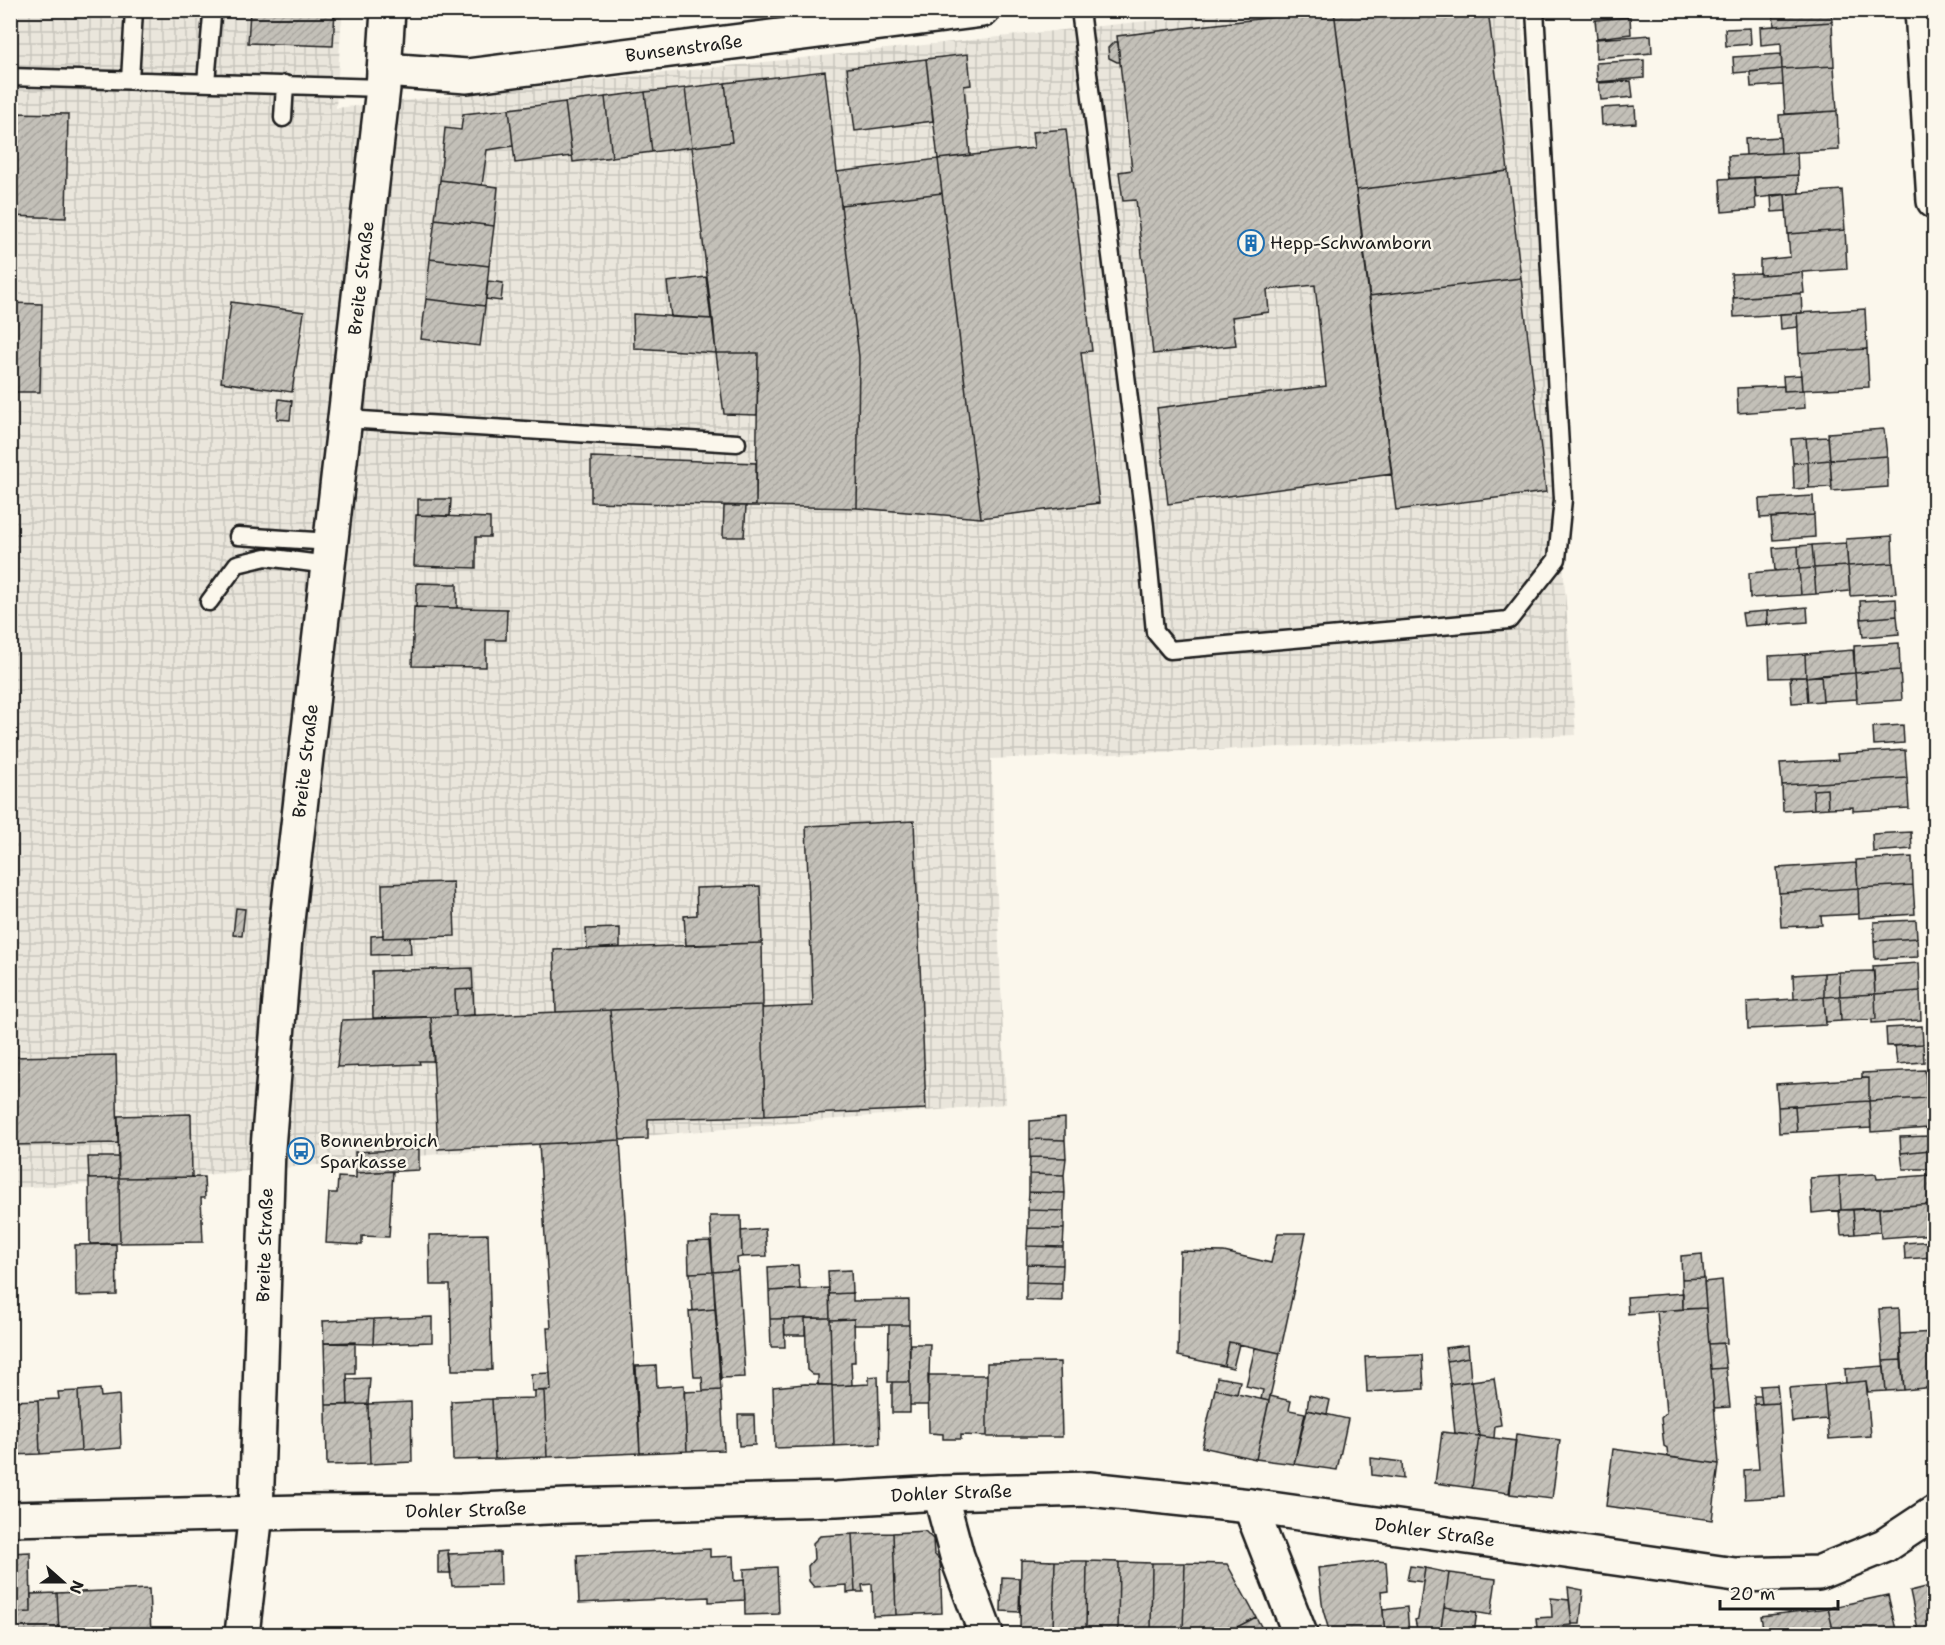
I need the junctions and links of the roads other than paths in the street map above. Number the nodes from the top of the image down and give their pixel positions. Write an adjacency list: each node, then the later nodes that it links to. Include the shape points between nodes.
1 (135, 10): 10 (lane)
2 (388, 10): 9 (main road, Breite Straße)
3 (983, 10): 9 (main road, Bunsenstraße, via 467,76)
4 (1080, 10): 5 (lane, via 1155,632 1170,650 1509,620 1557,559 1563,499)
5 (1535, 10)
6 (1922, 10): 14 (main road)
7 (212, 16): 11 (lane)
8 (10, 77): 10 (lane)
9 (384, 79): 12 (lane); 15 (main road, Breite Straße)
10 (130, 80): 11 (lane)
11 (206, 82): 12 (lane)
12 (285, 84): 13 (lane)
13 (283, 118)
14 (1935, 201)
15 (345, 419): 16 (lane); 18 (main road, Breite Straße)
16 (737, 442)
17 (238, 536): 18 (lane)
18 (329, 554): 19 (lane, via 266,557 237,564); 22 (main road, Breite Straße, via 285,938 268,1148)
19 (209, 602)
20 (940, 1493): 21 (main road, Dohler Straße, via 1089,1489); 22 (main road, Dohler Straße, via 461,1511); 26 (main road, via 957,1556)
21 (1250, 1506): 23 (main road, Dohler Straße, via 1735,1575 1818,1573 1884,1546); 27 (main road)
22 (256, 1513): 24 (main road, Dohler Straße); 25 (main road, Breite Straße)
23 (1935, 1513)
24 (10, 1519)
25 (242, 1635)
26 (986, 1635)
27 (1300, 1635)

